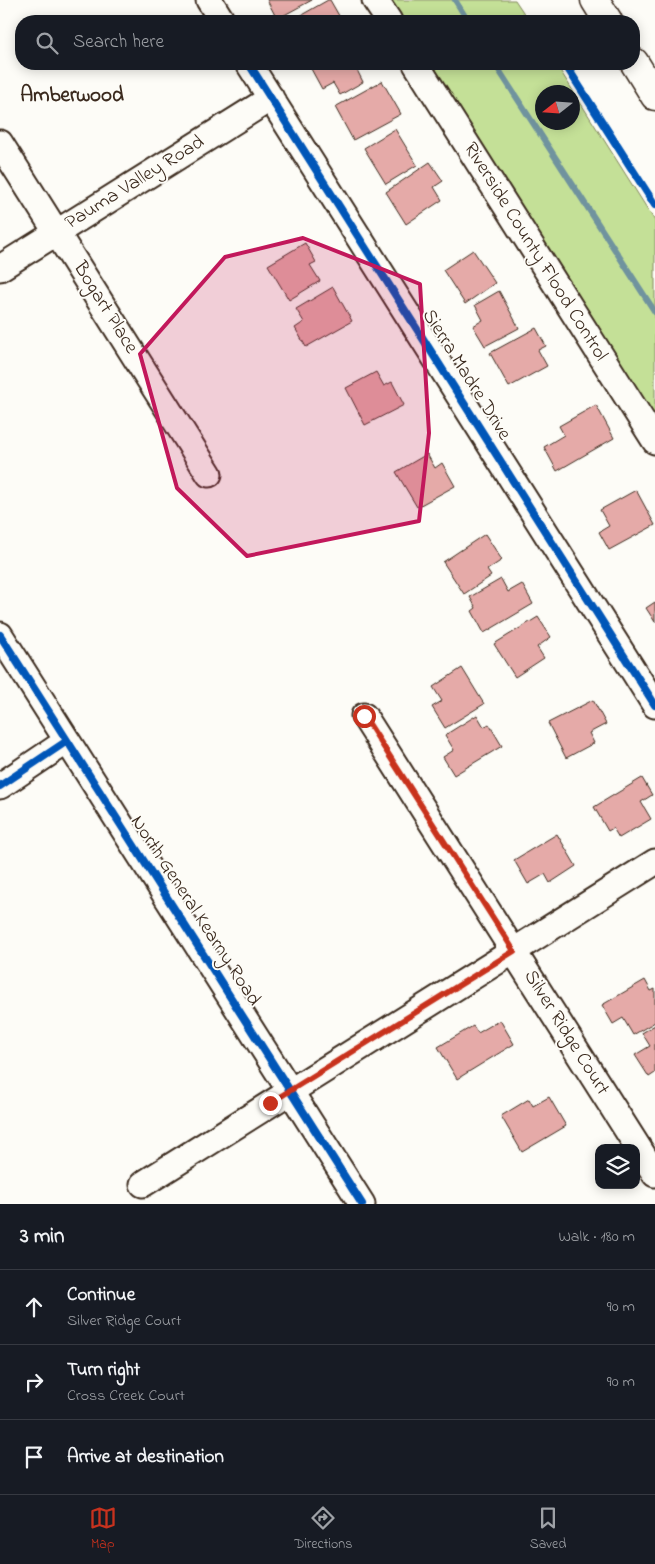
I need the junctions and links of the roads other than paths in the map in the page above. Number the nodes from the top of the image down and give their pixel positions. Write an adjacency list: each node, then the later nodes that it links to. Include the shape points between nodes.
1 (209, 0): 4 (street)
2 (376, 0): 5 (street)
3 (595, 0): 6 (main road)
4 (218, 15)
5 (385, 15)
6 (604, 15)
7 (253, 70): 11 (street, Sierra Madre Drive)
8 (420, 70): 15 (street, Riverside County Flood Control)
9 (639, 70): 10 (main road)
10 (655, 96)
11 (271, 98): 13 (street, Pauma Valley Road); 18 (street, Sierra Madre Drive)
12 (0, 143): 13 (street, Bogart Place)
13 (56, 232): 14 (street, Pauma Valley Road); 16 (street, Bogart Place)
14 (0, 268)
15 (655, 441)
16 (209, 474)
17 (0, 635): 20 (street, North General Kearny Road)
18 (655, 705)
19 (364, 716): 23 (street, Silver Ridge Court)
20 (67, 741): 21 (street); 24 (street, North General Kearny Road)
21 (0, 786)
22 (655, 862): 23 (street)
23 (514, 951): 24 (street); 25 (street, Silver Ridge Court)
24 (290, 1090): 26 (street); 27 (street, North General Kearny Road)
25 (655, 1174)
26 (143, 1184)
27 (362, 1204)

